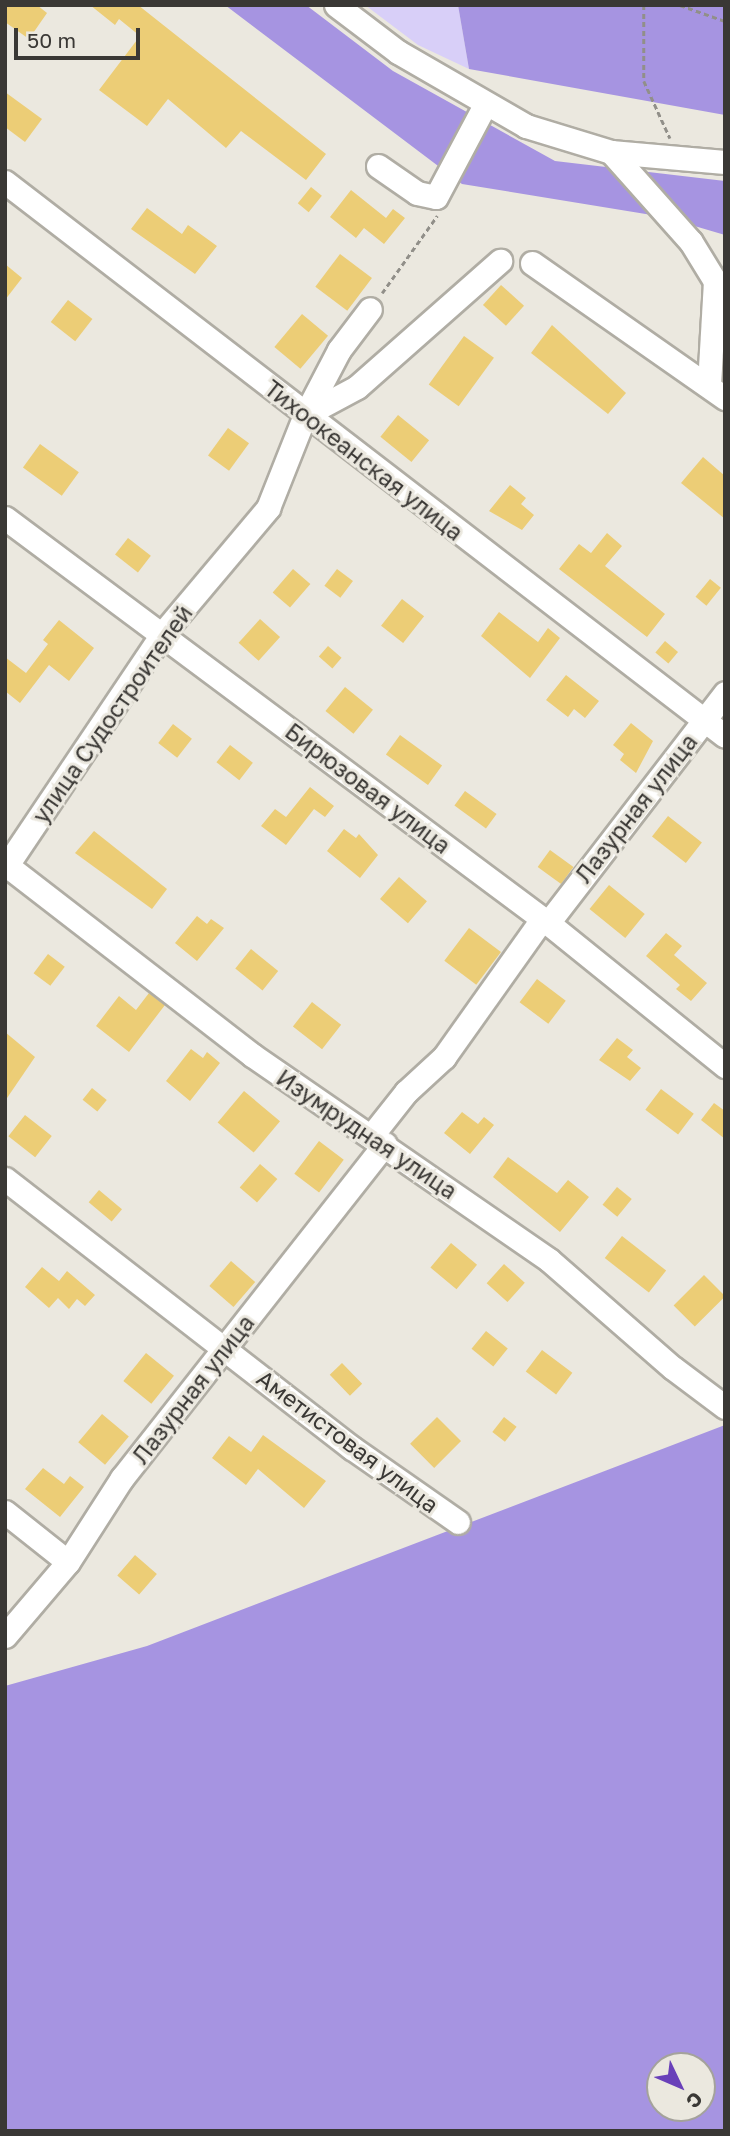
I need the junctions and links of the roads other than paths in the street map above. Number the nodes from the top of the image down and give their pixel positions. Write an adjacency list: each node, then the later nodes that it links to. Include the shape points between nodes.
1 (336, 5): 2 (street, via 398,52)
2 (485, 104): 3 (street, via 526,126); 5 (street, via 436,197 417,193)
3 (611, 152): 4 (street); 10 (street, via 691,242 715,281)
4 (725, 162)
5 (378, 166)
6 (5, 182): 11 (street, Тихоокеанская улица)
7 (500, 261): 11 (street, via 357,387)
8 (532, 263): 10 (street)
9 (370, 310): 11 (street, улица Судостроителей, via 340,350)
10 (717, 391)
11 (306, 415): 13 (street, улица Судостроителей, via 268,508); 15 (street, Тихоокеанская улица)
12 (5, 518): 13 (street, Бирюзовая улица)
13 (162, 634): 17 (street, улица Судостроителей); 18 (street, Бирюзовая улица)
14 (725, 693): 15 (street, Лазурная улица)
15 (704, 721): 16 (street, Тихоокеанская улица); 18 (street, Лазурная улица)
16 (725, 736)
17 (6, 866): 20 (street, Изумрудная улица, via 252,1055)
18 (545, 921): 19 (street, Бирюзовая улица); 20 (street, Лазурная улица, via 501,971 481,1009 452,1047 406,1092)
19 (725, 1066)
20 (379, 1139): 22 (street, Лазурная улица); 23 (street, Изумрудная улица, via 549,1260)
21 (5, 1179): 22 (street, Аметистовая улица)
22 (224, 1348): 25 (street, Аметистовая улица, via 352,1448); 26 (street, Лазурная улица, via 122,1478)
23 (725, 1407)
24 (5, 1512): 26 (street)
25 (458, 1522)
26 (68, 1562): 27 (street, Лазурная улица)
27 (5, 1636)

